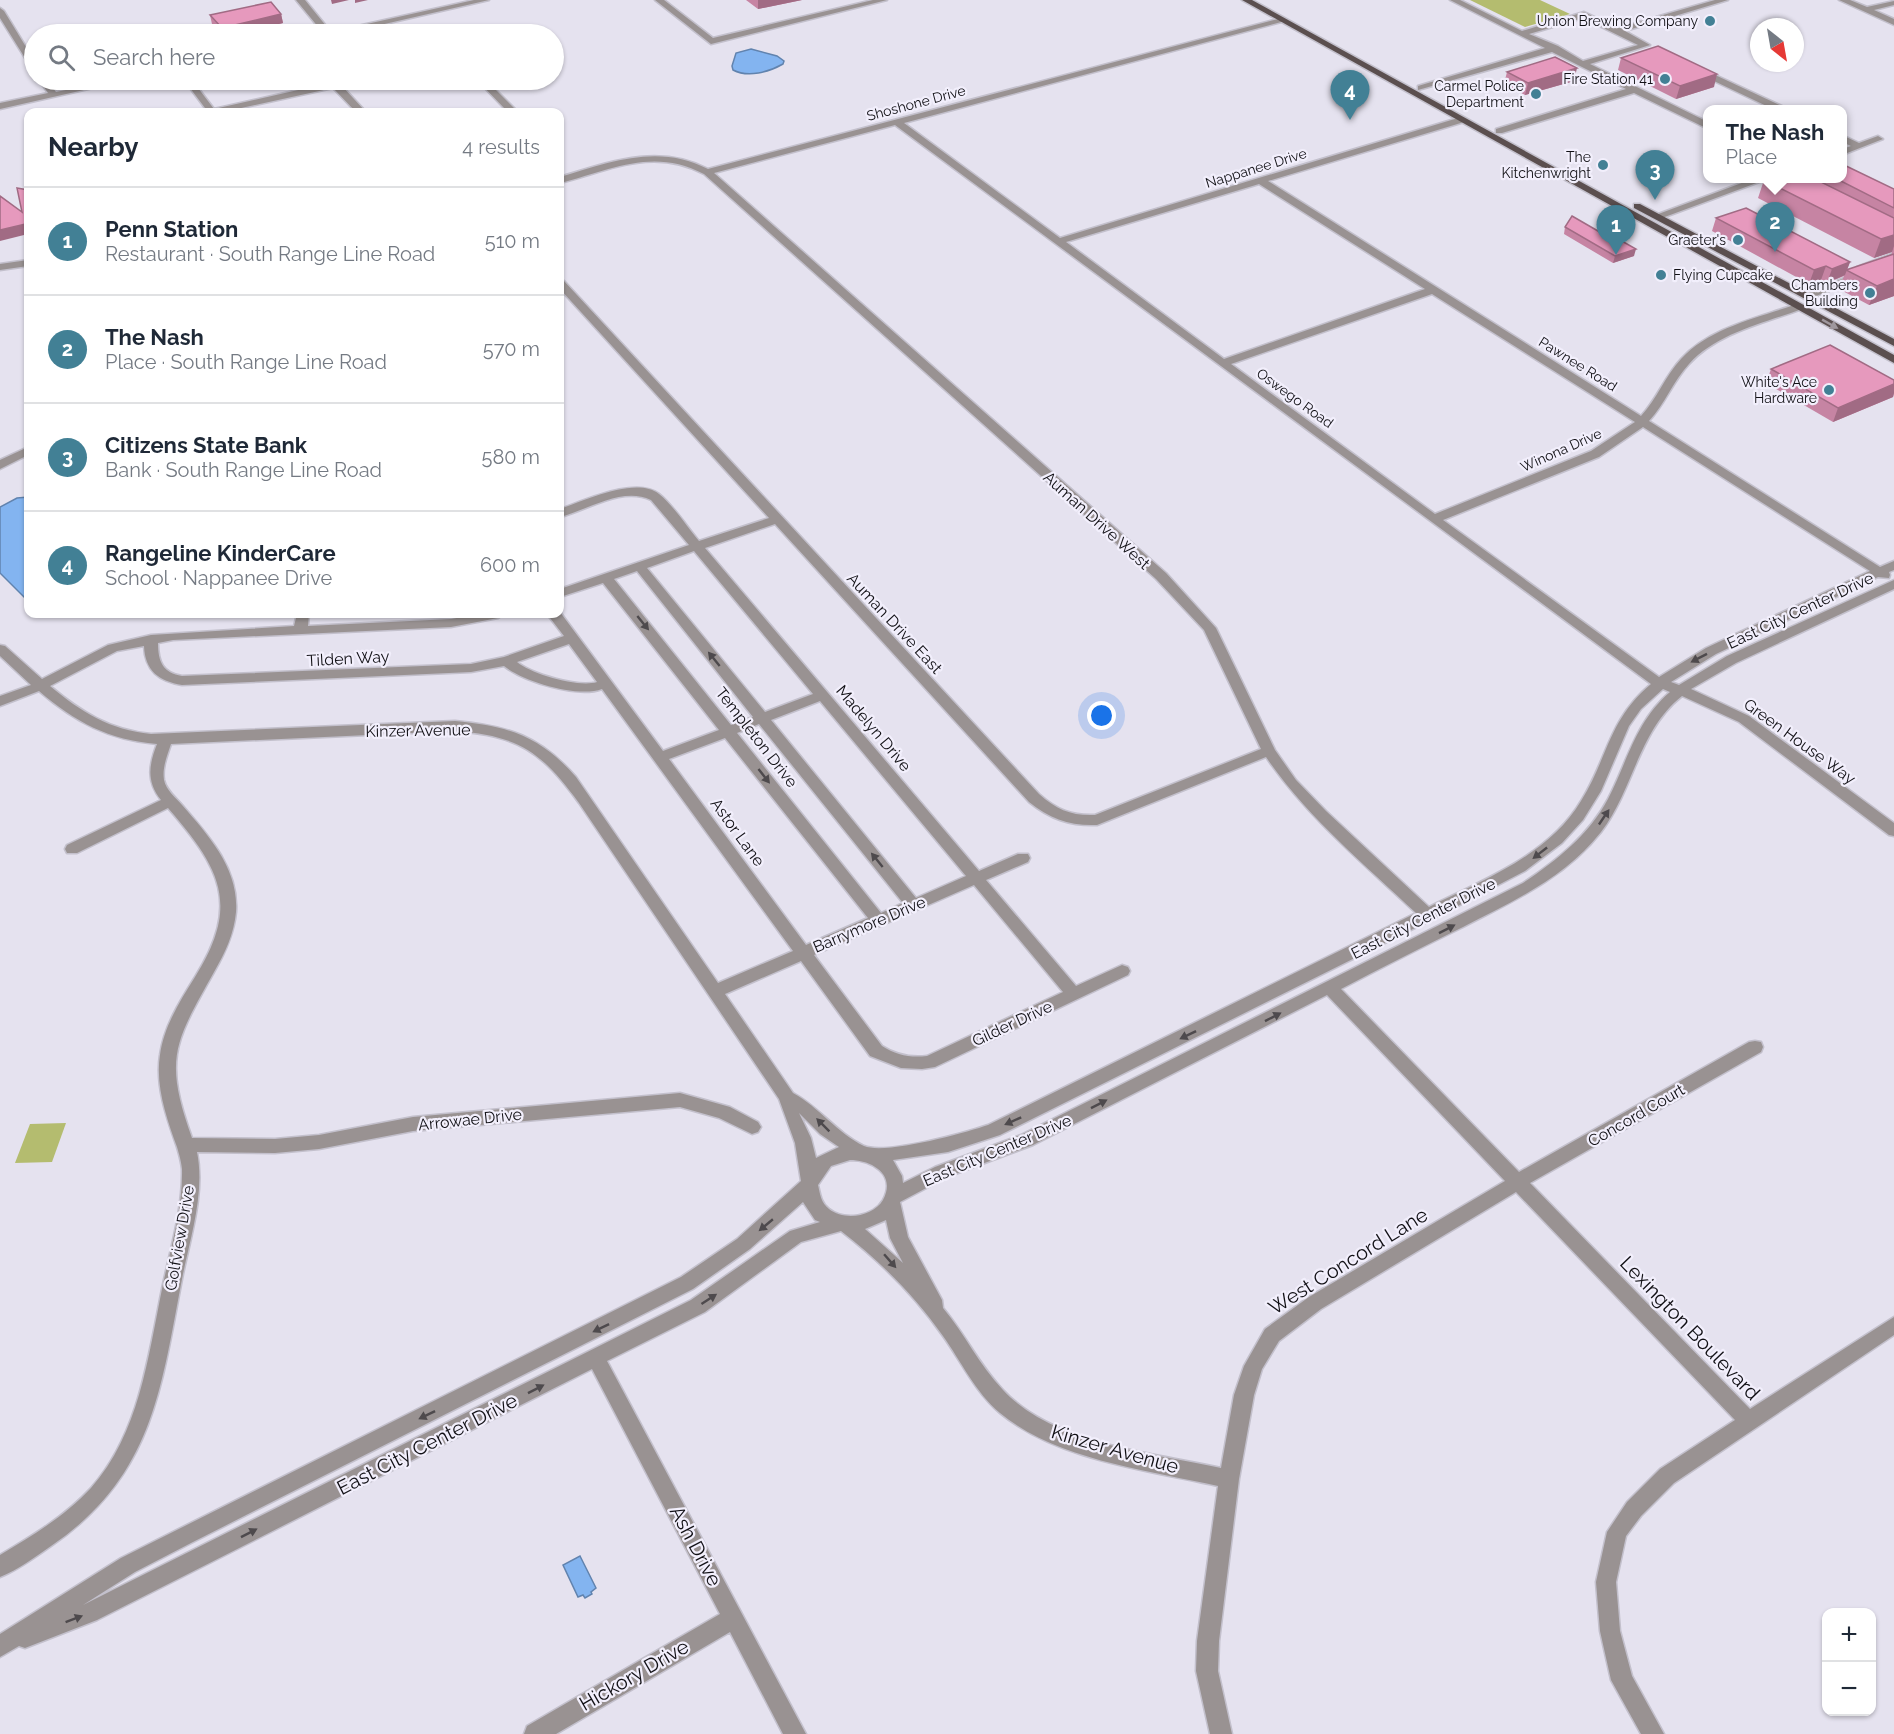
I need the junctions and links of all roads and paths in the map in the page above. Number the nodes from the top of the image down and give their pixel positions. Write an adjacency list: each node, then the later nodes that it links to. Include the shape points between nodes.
1 (300, 0): 17 (street)
2 (486, 0): 12 (street)
3 (658, 0): 4 (street, via 711,40)
4 (883, 0)
5 (1246, 0): 15 (main road)
6 (1259, 0): 27 (main road)
7 (1454, 0): 20 (street)
8 (1724, 0): 19 (street)
9 (1843, 0): 13 (street)
10 (1894, 3): 13 (street)
11 (431, 4): 12 (street)
12 (441, 9): 18 (street)
13 (1865, 10): 16 (street)
14 (0, 12): 23 (street)
15 (1281, 21): 42 (main road); 43 (street, Shoshone Drive)
16 (1894, 22)
17 (322, 24)
18 (374, 24)
19 (1617, 31): 20 (street, via 1584,15); 21 (street)
20 (1523, 33): 22 (street)
21 (1646, 45): 24 (street); 25 (street)
22 (1555, 48): 25 (street); 27 (street)
23 (24, 50)
24 (1656, 50)
25 (1584, 63): 28 (street)
26 (1686, 64): 36 (street)
27 (1421, 88): 45 (main road)
28 (1636, 89): 44 (street); 45 (street)
29 (50, 90): 35 (street)
30 (77, 90): 35 (street)
31 (196, 90): 38 (street)
32 (301, 90): 39 (street)
33 (340, 90): 40 (street)
34 (491, 90): 41 (street)
35 (54, 95): 37 (street)
36 (1772, 105)
37 (0, 106)
38 (209, 108)
39 (228, 108)
40 (357, 108)
41 (509, 108)
42 (1461, 120): 52 (street, Nappanee Drive); 62 (main road)
43 (897, 122): 50 (street, Shoshone Drive); 55 (street, Oswego Road)
44 (1703, 124)
45 (1499, 131): 54 (main road)
46 (1878, 139): 48 (street)
47 (1847, 140): 48 (street)
48 (1859, 146): 49 (street)
49 (1847, 150)
50 (707, 172): 51 (street, via 690,162 663,156); 96 (street, Auman Drive West, via 1188,603 1222,651)
51 (564, 179)
52 (1261, 181): 55 (street, Nappanee Drive); 60 (street, Pawnee Road)
53 (1752, 183): 54 (street)
54 (1658, 216): 61 (main road)
55 (1059, 241): 65 (street, Oswego Road)
56 (1894, 256): 61 (street)
57 (24, 264): 58 (street)
58 (0, 267)
59 (564, 287): 70 (street, Auman Drive East)
60 (1433, 290): 65 (street); 66 (street, Pawnee Road)
61 (1807, 296): 63 (main road)
62 (1798, 307): 64 (main road, one-way to 64); 66 (street, Winona Drive, via 1703,346 1689,356)
63 (1894, 343)
64 (1894, 360)
65 (1222, 363): 71 (street, Oswego Road)
66 (1641, 422): 71 (street, Winona Drive, via 1595,454); 75 (street, Pawnee Road)
67 (24, 453): 68 (street)
68 (0, 465)
69 (564, 512): 72 (street, Madelyn Drive, via 641,491 655,497)
70 (777, 519): 72 (street); 96 (street, Auman Drive East, via 1049,812 1079,821 1097,820)
71 (1434, 519): 88 (street, Oswego Road)
72 (698, 546): 74 (street); 91 (street, Madelyn Drive)
73 (1894, 565): 75 (street, East City Center Drive)
74 (639, 566): 76 (street); 93 (street, Templeton Drive, one-way to 74)
75 (1879, 572): 77 (street, Pawnee Road); 88 (street, East City Center Drive, one-way to 88, via 1706,654)
76 (606, 578): 78 (street); 94 (street, Templeton Drive, one-way to 94)
77 (1894, 583): 90 (street, East City Center Drive, via 1714,669)
78 (564, 592)
79 (302, 618): 82 (street)
80 (477, 618): 82 (street, via 451,623)
81 (557, 618): 83 (street, Astor Lane)
82 (300, 631): 84 (street)
83 (572, 638): 86 (street, Tilden Way); 87 (street, Astor Lane)
84 (151, 639): 86 (street, Tilden Way, via 150,658 156,669 186,681 442,670); 89 (street, via 113,648)
85 (0, 649): 89 (street, Kinzer Avenue)
86 (507, 661): 87 (street, via 520,672 580,688)
87 (607, 683): 97 (street, Astor Lane)
88 (1658, 684): 90 (street, Oswego Road); 104 (street, East City Center Drive, one-way to 104, via 1625,720 1594,792 1556,840 1507,875)
89 (40, 686): 92 (street); 95 (street, Kinzer Avenue, via 108,730)
90 (1679, 691): 99 (street, Green House Way, via 1744,719); 108 (street, East City Center Drive, one-way to 90, via 1505,899 1563,862 1609,811 1642,734)
91 (823, 695): 93 (street); 102 (street, Madelyn Drive)
92 (0, 701)
93 (762, 719): 94 (street); 103 (street, Templeton Drive, one-way to 93)
94 (729, 731): 97 (street); 105 (street, Templeton Drive, one-way to 105)
95 (165, 740): 98 (street, Golfview Drive, via 156,779); 109 (street, Kinzer Avenue, via 455,726 502,732 528,742 550,756 569,778)
96 (1269, 751): 104 (street, Auman Drive West, via 1303,797)
97 (661, 757): 106 (street, Astor Lane)
98 (171, 801): 100 (street); 115 (street, Golfview Drive, via 220,864 229,918 222,943 183,1012 168,1053 171,1108)
99 (1894, 831)
100 (72, 849)
101 (1023, 858): 102 (street, Barrymore Drive)
102 (976, 878): 103 (street, Barrymore Drive); 110 (street, Madelyn Drive)
103 (913, 905): 105 (street, Barrymore Drive)
104 (1428, 915): 116 (street, East City Center Drive, one-way to 116, via 994,1130 927,1151)
105 (878, 920): 106 (street, Barrymore Drive)
106 (804, 952): 109 (street, Barrymore Drive); 112 (street, Astor Lane, via 876,1051)
107 (1122, 972): 110 (street, Gilder Drive)
108 (1330, 988): 118 (street, Lexington Boulevard); 119 (street, East City Center Drive, one-way to 108, via 941,1172 1027,1140)
109 (715, 991): 113 (street, Kinzer Avenue)
110 (1074, 994): 112 (street, Gilder Drive, via 929,1062)
111 (1755, 1047): 118 (street, Concord Court)
112 (900, 1062)
113 (787, 1098): 116 (street, Kinzer Avenue, one-way to 113); 117 (street, Kinzer Avenue, via 803,1140)
114 (752, 1127): 115 (street, Arrowae Drive, via 724,1112 680,1100 413,1124 320,1142 275,1146)
115 (184, 1145): 126 (street, Golfview Drive, via 191,1174 189,1198 141,1423 99,1493 67,1525)
116 (864, 1153): 117 (street, via 849,1152 828,1158 813,1172); 119 (street, via 877,1158 891,1171 895,1188)
117 (809, 1183): 120 (street, via 811,1203 833,1221); 128 (street, East City Center Drive, one-way to 128, via 754,1235 687,1284 128,1565)
118 (1517, 1183): 124 (street, Lexington Boulevard); 125 (street, West Concord Lane, via 1315,1303 1272,1335 1253,1366 1244,1395)
119 (892, 1200): 120 (street, via 872,1220); 121 (street, Kinzer Avenue, via 899,1238)
120 (844, 1224): 121 (street, Kinzer Avenue, one-way to 121, via 886,1256); 123 (street, East City Center Drive, one-way to 120, via 698,1306 796,1236)
121 (942, 1320): 125 (street, Kinzer Avenue, via 993,1394 1022,1418 1054,1436)
122 (1894, 1325): 124 (street)
123 (596, 1359): 127 (street, Ash Drive); 128 (street, East City Center Drive, one-way to 123, via 90,1613)
124 (1749, 1421): 132 (street, Lexington Boulevard, via 1667,1476 1617,1532 1606,1582 1610,1631 1622,1680)
125 (1229, 1479): 131 (street, West Concord Lane, via 1207,1671)
126 (0, 1568)
127 (734, 1618): 129 (street, Hickory Drive); 130 (street, Ash Drive)
128 (0, 1647)
129 (535, 1734)
130 (795, 1734)
131 (1221, 1734)
132 (1653, 1734)

